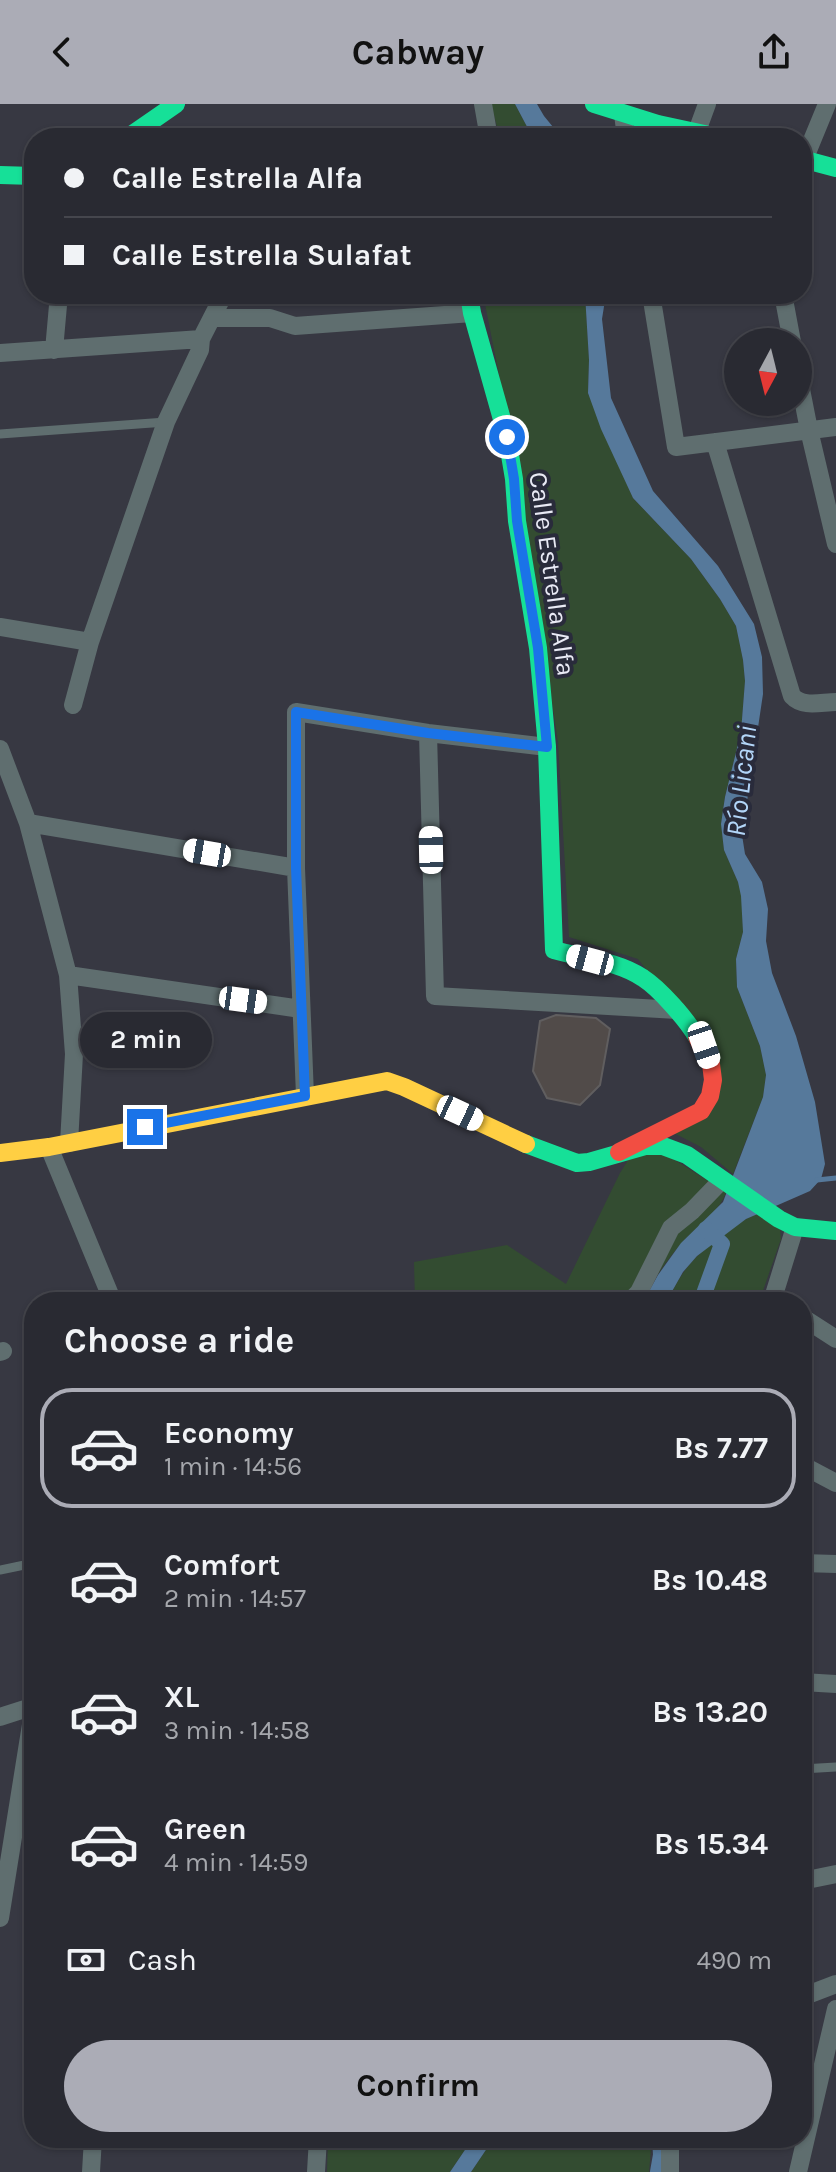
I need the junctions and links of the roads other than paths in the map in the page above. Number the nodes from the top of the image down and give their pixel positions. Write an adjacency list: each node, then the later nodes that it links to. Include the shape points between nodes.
1 (175, 104): 7 (street)
2 (483, 104): 8 (street)
3 (594, 104): 6 (street)
4 (707, 104): 11 (street)
5 (827, 104): 12 (street)
6 (623, 114): 9 (street); 10 (street)
7 (141, 128)
8 (487, 128)
9 (625, 128)
10 (674, 128)
11 (698, 128)
12 (812, 139)
13 (812, 162): 14 (street)
14 (836, 168)
15 (0, 175): 16 (street)
16 (24, 176)
17 (58, 304): 26 (street)
18 (219, 304): 23 (street)
19 (471, 304): 22 (street, Calle Estrella Alfa)
20 (653, 304): 33 (street, via 676,447)
21 (785, 304): 24 (street)
22 (472, 313): 23 (street, via 295,326 270,318); 40 (street, Calle Estrella Alfa, via 507,437)
23 (212, 318): 25 (street)
24 (789, 328)
25 (201, 339): 26 (street); 29 (street)
26 (54, 350): 27 (street)
27 (0, 353)
28 (806, 416): 31 (street)
29 (166, 422): 32 (lane); 36 (street)
30 (836, 427): 31 (street)
31 (809, 430): 33 (street); 34 (street)
32 (0, 434)
33 (715, 442): 37 (street, via 792,696 804,703)
34 (836, 544)
35 (0, 627): 36 (street)
36 (90, 642): 38 (street)
37 (836, 702)
38 (73, 705)
39 (428, 733): 40 (street); 43 (street, via 296,712); 46 (street, via 435,996)
40 (547, 747): 46 (street, Calle Estrella Alfa, via 554,950 641,975)
41 (0, 749): 42 (street)
42 (28, 823): 43 (street); 44 (street)
43 (296, 868): 45 (street)
44 (68, 975): 45 (street); 48 (street, via 74,1054)
45 (301, 1009): 47 (street)
46 (677, 1010): 50 (street, Calle Estrella Alfa, via 704,1045 712,1068 708,1103)
47 (305, 1096): 48 (street); 50 (street, via 387,1081 564,1160 589,1162)
48 (69, 1143): 49 (street)
49 (49, 1147): 51 (street); 55 (street)
50 (619, 1152): 52 (street, via 663,1146 687,1155)
51 (0, 1153)
52 (725, 1182): 53 (street); 56 (street, via 671,1228)
53 (787, 1223): 54 (street); 57 (street)
54 (836, 1231)
55 (109, 1292)
56 (639, 1292)
57 (776, 1292)
58 (812, 1323): 59 (street)
59 (836, 1339)
60 (812, 1470): 61 (street)
61 (836, 1483)
62 (812, 1563): 63 (street)
63 (836, 1564)
64 (24, 1565): 65 (lane)
65 (0, 1570)
66 (812, 1683): 67 (street)
67 (836, 1684)
68 (24, 1709): 69 (street)
69 (0, 1717)
70 (836, 1767): 71 (lane)
71 (812, 1768)
72 (24, 1770): 73 (street)
73 (15, 1827): 74 (street); 77 (street)
74 (24, 1827)
75 (836, 1874): 76 (street)
76 (812, 1879)
77 (0, 1918)
78 (836, 1984): 79 (street)
79 (812, 1993)
80 (836, 2009): 81 (street)
81 (812, 2112)
82 (92, 2148): 86 (street)
83 (317, 2148): 87 (street)
84 (670, 2148): 88 (street)
85 (804, 2148): 89 (street)
86 (91, 2172)
87 (316, 2172)
88 (670, 2172)
89 (798, 2172)

